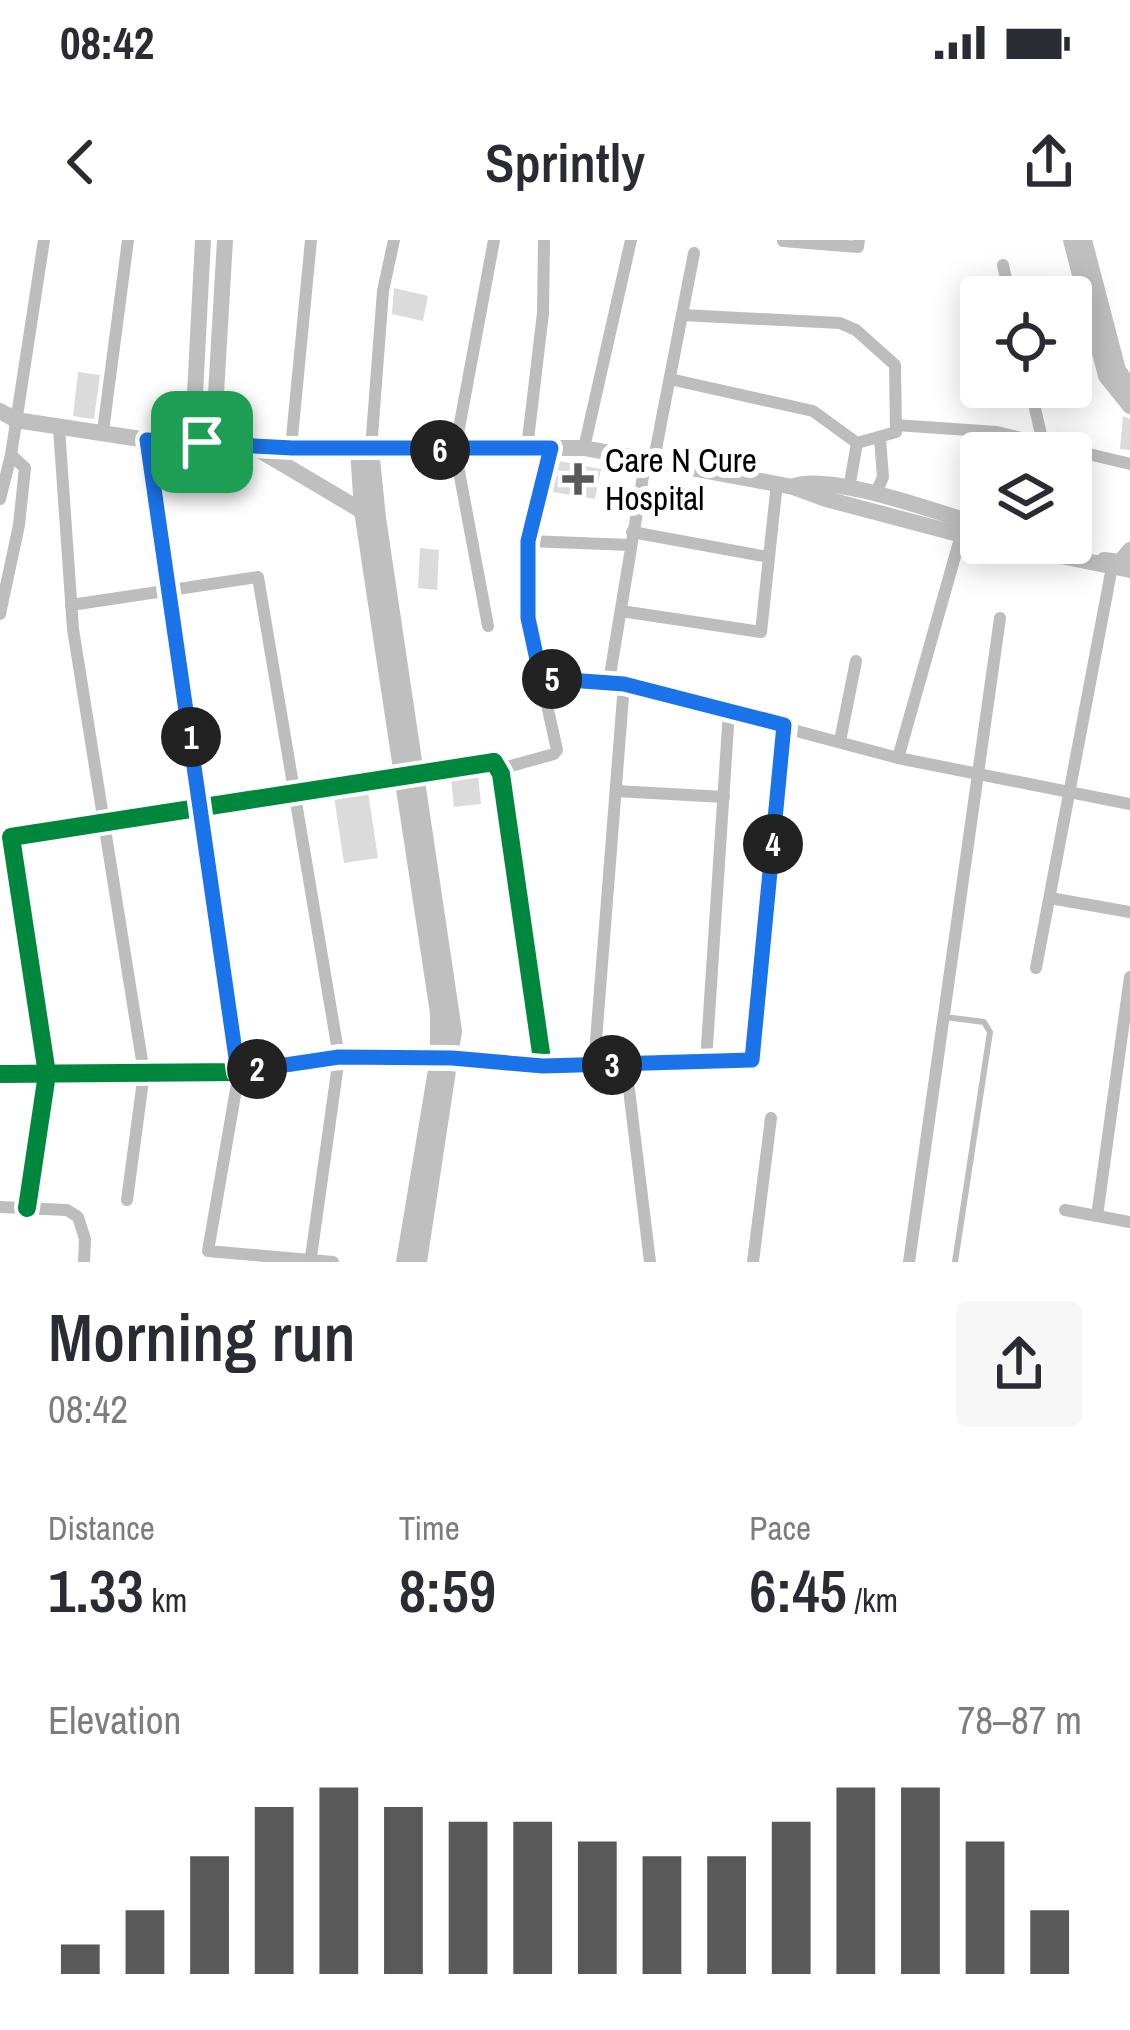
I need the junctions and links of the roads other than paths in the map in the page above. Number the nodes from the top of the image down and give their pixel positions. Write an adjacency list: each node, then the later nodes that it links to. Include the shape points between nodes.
1 (44, 240): 22 (street)
2 (128, 240): 26 (street)
3 (203, 240): 23 (street, via 195,394)
4 (225, 240): 23 (street, via 216,394)
5 (311, 240): 33 (street)
6 (394, 240): 37 (street)
7 (494, 240): 38 (street)
8 (544, 240): 34 (street)
9 (631, 240): 36 (street)
10 (859, 240): 14 (street, via 858,247)
11 (1071, 240): 21 (street, via 1106,376)
12 (1084, 240): 20 (street, via 1118,370)
13 (783, 241): 14 (street)
14 (803, 241)
15 (694, 253): 18 (street)
16 (1003, 265): 17 (street)
17 (1005, 276)
18 (682, 315): 19 (street); 24 (street, via 851,326 895,365)
19 (670, 379): 31 (street, via 813,411); 41 (street)
20 (1130, 388)
21 (1130, 406)
22 (8, 416): 25 (street); 39 (street)
23 (204, 416): 30 (street)
24 (896, 424): 27 (street); 28 (street, via 895,434)
25 (59, 428): 26 (street); 59 (street)
26 (103, 431): 29 (street)
27 (997, 432)
28 (880, 439): 31 (street); 45 (street, via 883,477)
29 (147, 440): 30 (street); 58 (street)
30 (202, 442): 32 (street)
31 (857, 443): 44 (street)
32 (252, 446): 33 (street); 47 (street)
33 (292, 448): 37 (street)
34 (527, 448): 35 (street); 38 (street)
35 (551, 448): 36 (street); 52 (street)
36 (584, 448): 41 (street)
37 (365, 449): 38 (street); 47 (street); 72 (street)
38 (455, 450): 63 (street)
39 (11, 455): 46 (street); 56 (street, via 25,467 20,525)
40 (1092, 455): 42 (street)
41 (650, 459): 43 (street); 50 (street)
42 (1130, 464)
43 (785, 485): 44 (street); 49 (street); 55 (street)
44 (849, 488): 45 (street)
45 (875, 495): 48 (street)
46 (0, 500)
47 (362, 511): 72 (street)
48 (960, 519)
49 (960, 536)
50 (632, 538): 52 (street); 55 (street); 60 (street)
51 (960, 540): 70 (street)
52 (528, 541): 65 (street, via 528,618)
53 (1130, 550): 54 (street, via 1120,562)
54 (1092, 556)
55 (768, 557): 60 (street, via 761,632)
56 (5, 566): 61 (street)
57 (1121, 569): 76 (street)
58 (170, 590): 59 (street); 75 (street, via 258,577); 79 (street)
59 (71, 605): 80 (street)
60 (621, 611): 66 (street)
61 (0, 614)
62 (1000, 618): 73 (street)
63 (488, 626)
64 (856, 661): 69 (street)
65 (541, 678): 66 (street); 71 (street, via 557,750)
66 (616, 683): 67 (street); 74 (street)
67 (729, 711): 68 (street); 77 (street)
68 (784, 725): 69 (street); 88 (street, via 752,1060)
69 (840, 741): 70 (street)
70 (898, 758): 73 (street)
71 (500, 769): 72 (street, via 484,761); 90 (street)
72 (410, 774): 75 (street); 87 (street)
73 (979, 775): 76 (street); 85 (street)
74 (616, 791): 77 (street); 91 (street)
75 (294, 793): 79 (street); 86 (street)
76 (1071, 793): 78 (street); 81 (street)
77 (724, 797): 88 (street)
78 (1130, 804)
79 (201, 808): 80 (street); 93 (street)
80 (104, 822): 92 (street); 95 (street, via 11,836)
81 (1050, 898): 82 (street); 83 (street)
82 (1130, 912)
83 (1036, 968)
84 (1130, 977): 101 (street)
85 (945, 1017): 110 (street); 111 (lane, via 984,1022 990,1032)
86 (339, 1057): 87 (street); 93 (street); 103 (street)
87 (445, 1058): 90 (street); 106 (street); 107 (street)
88 (706, 1061): 89 (street)
89 (626, 1065): 91 (street); 108 (street)
90 (543, 1066): 91 (street)
91 (594, 1066)
92 (144, 1072): 93 (street); 95 (street); 97 (street)
93 (238, 1072): 103 (street, via 208,1251)
94 (0, 1074): 95 (street)
95 (47, 1074): 99 (street)
96 (771, 1118): 109 (street)
97 (127, 1200)
98 (0, 1207): 99 (street)
99 (28, 1208): 104 (street, via 78,1216)
100 (1065, 1210): 101 (street)
101 (1097, 1216): 102 (street)
102 (1130, 1222)
103 (311, 1257): 105 (street)
104 (84, 1262)
105 (333, 1262)
106 (404, 1262)
107 (418, 1262)
108 (650, 1262)
109 (753, 1262)
110 (909, 1262)
111 (955, 1262)

